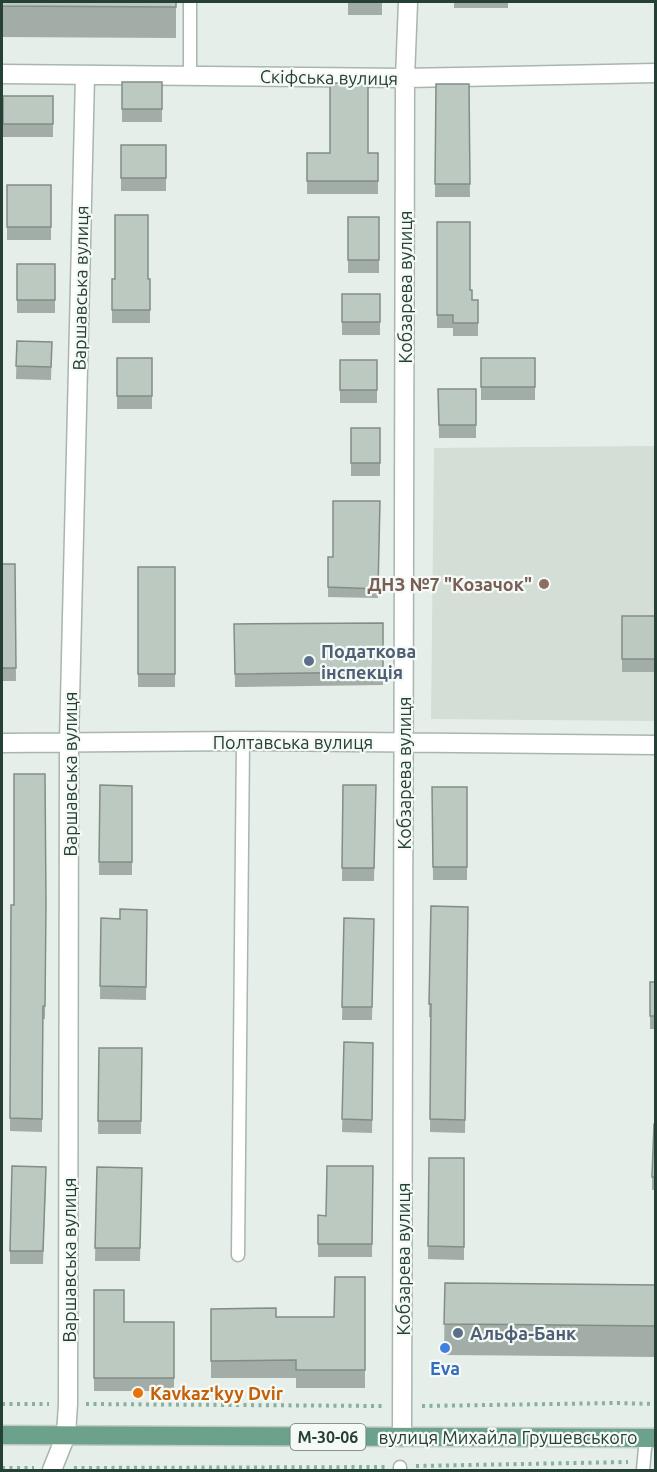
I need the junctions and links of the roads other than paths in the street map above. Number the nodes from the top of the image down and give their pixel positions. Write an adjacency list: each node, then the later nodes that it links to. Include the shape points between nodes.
1 (190, 2): 5 (lane)
2 (408, 2): 7 (street, Кобзарева вулиця)
3 (656, 73): 7 (street, Скіфська вулиця)
4 (2, 74): 6 (street, Скіфська вулиця)
5 (190, 75): 6 (street, Скіфська вулиця); 7 (street, Скіфська вулиця)
6 (85, 76): 9 (street, Варшавська вулиця)
7 (405, 78): 10 (street, Кобзарева вулиця)
8 (243, 741): 9 (street, Полтавська вулиця); 10 (street, Полтавська вулиця); 13 (lane)
9 (69, 742): 11 (street, Полтавська вулиця); 15 (street, Варшавська вулиця)
10 (405, 742): 12 (street, Полтавська вулиця); 16 (street, Кобзарева вулиця)
11 (2, 743)
12 (656, 745)
13 (238, 1255)
14 (2, 1435): 15 (main road, вулиця Михайла Грушевського / М-30-06)
15 (66, 1435): 16 (main road, вулиця Михайла Грушевського / М-30-06); 19 (street, Варшавська вулиця)
16 (402, 1437): 17 (main road, вулиця Михайла Грушевського / М-30-06)
17 (651, 1438): 18 (lane)
18 (644, 1467)
19 (53, 1469)

